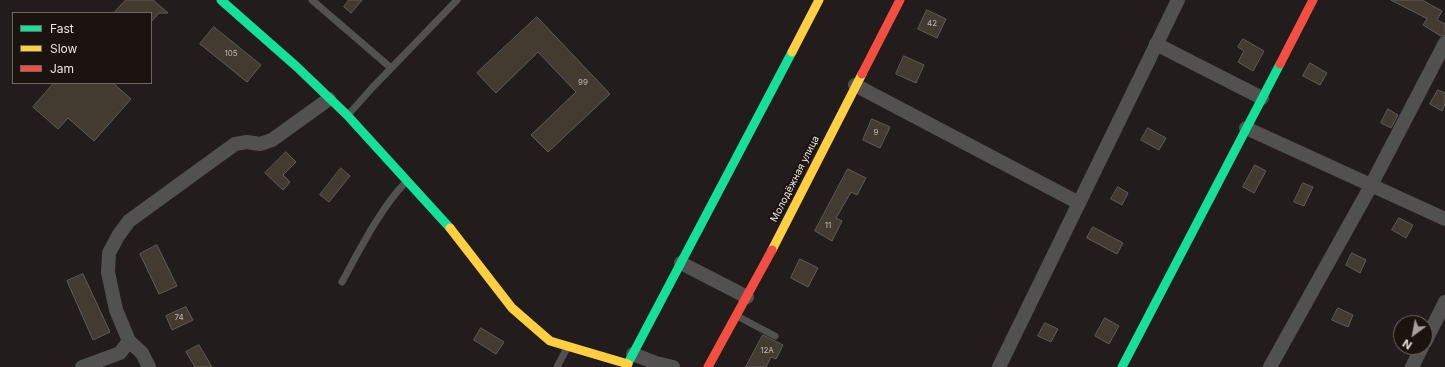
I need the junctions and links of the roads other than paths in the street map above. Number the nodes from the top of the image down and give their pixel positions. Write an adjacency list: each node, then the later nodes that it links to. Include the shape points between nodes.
1 (221, 0): 12 (street)
2 (312, 0): 10 (lane)
3 (457, 0): 10 (lane)
4 (819, 0): 20 (street)
5 (900, 0): 11 (street, Молодёжная улица)
6 (1178, 0): 9 (street)
7 (1313, 0): 13 (street)
8 (1445, 43): 17 (street)
9 (1156, 44): 13 (street); 18 (street)
10 (391, 68): 14 (lane)
11 (855, 85): 18 (street); 22 (street, Молодёжная улица)
12 (329, 98): 14 (street); 27 (street, via 272,140 260,144 235,144 129,221 109,253 108,272 116,310)
13 (1262, 98): 15 (street)
14 (347, 115): 16 (street)
15 (1246, 128): 17 (street); 37 (street)
16 (407, 181): 21 (lane, via 397,191 378,220); 28 (street, via 457,236 512,308 550,341)
17 (1371, 185): 19 (street); 38 (street)
18 (1079, 203): 36 (street)
19 (1445, 219)
20 (681, 263): 22 (street); 30 (street)
21 (342, 282)
22 (747, 298): 24 (street, Молодёжная улица)
23 (1445, 302): 25 (street)
24 (737, 316): 26 (lane); 35 (street, Молодёжная улица)
25 (1433, 326)
26 (775, 336)
27 (129, 341): 31 (street, via 120,353); 32 (street, via 142,353)
28 (568, 347): 30 (street); 33 (lane)
29 (1418, 355): 39 (street)
30 (629, 362): 34 (street, via 656,363)
31 (82, 367)
32 (149, 367)
33 (557, 367)
34 (673, 367)
35 (708, 367)
36 (999, 367)
37 (1122, 367)
38 (1270, 367)
39 (1412, 367)

